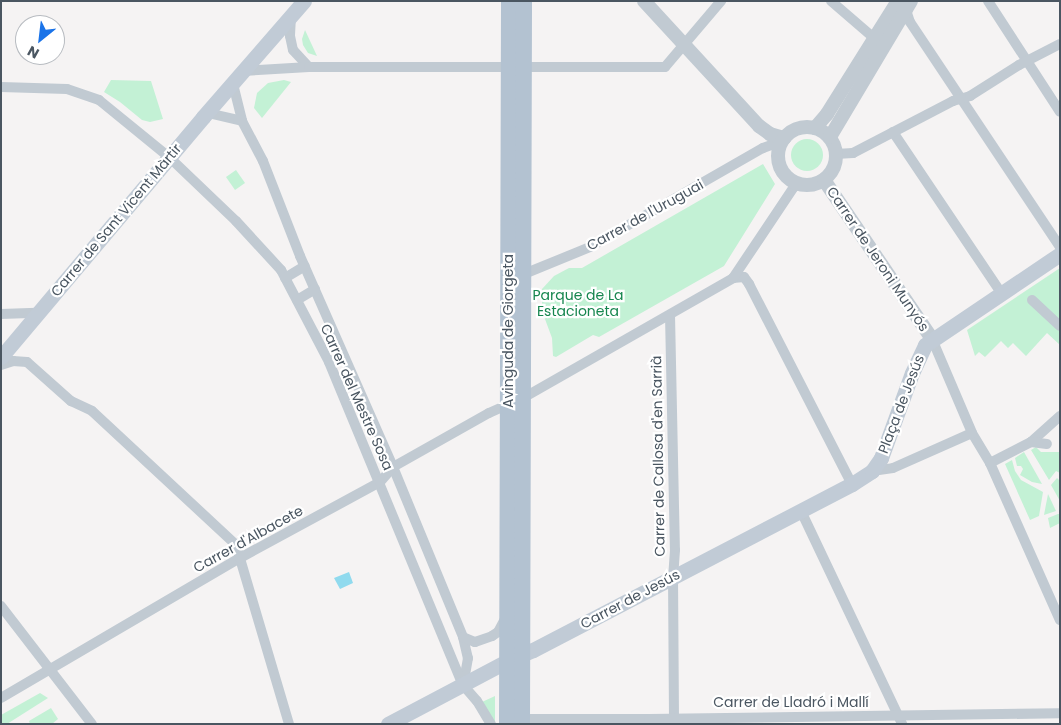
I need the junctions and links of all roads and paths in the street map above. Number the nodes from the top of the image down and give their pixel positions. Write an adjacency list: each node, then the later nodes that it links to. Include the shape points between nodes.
1 (304, 1): 9 (main road, Carrer de Sant Vicent Màrtir)
2 (509, 1): 15 (main road, Avinguda de Giorgeta)
3 (524, 1): 15 (main road, Avinguda de Giorgeta)
4 (644, 1): 12 (street)
5 (722, 1): 12 (street)
6 (831, 1): 10 (street)
7 (988, 1): 13 (street)
8 (905, 3): 10 (street); 19 (street, via 910,22); 25 (street)
9 (292, 16): 14 (street, via 290,36 293,50); 16 (main road, Carrer de Sant Vicent Màrtir)
10 (874, 38): 23 (street)
11 (1060, 44): 13 (street)
12 (685, 45): 15 (street, via 665,67); 26 (street)
13 (1026, 61): 19 (street); 20 (street)
14 (309, 66): 15 (street); 16 (street)
15 (517, 67): 34 (main road, Avinguda de Giorgeta); 37 (main road, Avinguda de Giorgeta)
16 (243, 71): 18 (main road, Carrer de Sant Vicent Màrtir)
17 (1, 87): 28 (street, Carrer del Mestre Sosa, via 68,89 82,93 112,110)
18 (234, 88): 21 (main road, Carrer de Sant Vicent Màrtir); 22 (street, Carrer del Mestre Sosa)
19 (962, 99): 24 (street); 31 (street)
20 (1060, 112)
21 (208, 113): 22 (street); 28 (main road, Carrer de Sant Vicent Màrtir)
22 (242, 121): 33 (street, Carrer del Mestre Sosa, via 263,161)
23 (815, 128): 25 (street); 26 (street, via 800,128)
24 (893, 132): 27 (street, via 853,153); 39 (street)
25 (830, 137): 27 (street)
26 (778, 145): 30 (street, via 781,169); 34 (street, Carrer de l'Uruguai, via 590,247)
27 (836, 154): 29 (street, via 834,167)
28 (169, 157): 35 (street, Carrer del Mestre Sosa, via 236,220 282,270); 42 (main road, Carrer de Sant Vicent Màrtir)
29 (824, 180): 30 (street); 46 (street, Carrer de Jeroni Munyós)
30 (800, 184): 36 (street, via 794,187)
31 (1060, 247)
32 (1060, 254): 39 (main road)
33 (305, 266): 35 (street); 38 (street, Carrer del Mestre Sosa)
34 (523, 273): 37 (street, Carrer de l'Uruguai); 49 (main road, Avinguda de Giorgeta)
35 (285, 278): 40 (street, Carrer del Mestre Sosa)
36 (733, 278): 44 (street, Carrer d'Albacete); 59 (street, via 744,277 749,284)
37 (508, 287): 50 (main road, Avinguda de Giorgeta)
38 (315, 289): 40 (street); 56 (street, Carrer del Mestre Sosa)
39 (1001, 293): 46 (main road)
40 (297, 300): 58 (street, Carrer del Mestre Sosa, via 329,362)
41 (1032, 300): 45 (street)
42 (37, 313): 43 (street); 47 (main road, Carrer de Sant Vicent Màrtir)
43 (1, 314)
44 (670, 315): 49 (street, Carrer d'Albacete); 62 (street, Carrer de Callosa d'en Sarrià)
45 (1060, 326)
46 (932, 339): 52 (street, Plaça de Jesús); 57 (main road, Plaça de Jesús, via 919,354 880,458)
47 (1, 356)
48 (1, 365): 61 (street, via 13,361 27,362 71,401 92,411 236,545)
49 (523, 398): 50 (street, Carrer d'Albacete); 67 (main road, Avinguda de Giorgeta)
50 (508, 404): 56 (street, Carrer d'Albacete); 64 (main road, Avinguda de Giorgeta)
51 (1060, 416): 53 (street)
52 (972, 433): 55 (street); 57 (street, Plaça de Jesús, via 893,468)
53 (1031, 442): 54 (street); 55 (street)
54 (1047, 444)
55 (990, 463): 65 (street)
56 (393, 467): 58 (street, Carrer d'Albacete); 66 (street, Carrer del Mestre Sosa)
57 (872, 471): 59 (main road, Carrer de Jesús)
58 (380, 482): 61 (street, Carrer d'Albacete); 69 (street, Carrer del Mestre Sosa)
59 (852, 484): 60 (main road, Carrer de Jesús)
60 (801, 510): 62 (main road, Carrer de Jesús); 73 (street)
61 (240, 558): 68 (street, Carrer d'Albacete); 78 (street)
62 (673, 576): 67 (main road, Carrer de Jesús); 72 (street, Carrer de Callosa d'en Sarrià)
63 (1, 606): 68 (street)
64 (507, 616): 66 (street, via 492,636 475,642); 67 (main road, Avinguda de Giorgeta)
65 (1060, 620)
66 (463, 637): 69 (street, Carrer del Mestre Sosa, via 468,658)
67 (514, 658): 69 (main road, Carrer de Jesús); 76 (main road)
68 (50, 670): 70 (street, Carrer d'Albacete); 77 (street)
69 (463, 685): 79 (main road, Carrer de Jesús); 80 (street, Carrer del Mestre Sosa)
70 (1, 698)
71 (1060, 713): 73 (street, Carrer de Lladró i Mallí)
72 (674, 717): 74 (street, Carrer de Lladró i Mallí); 75 (street, Carrer de Lladró i Mallí)
73 (900, 719): 74 (street, Carrer de Lladró i Mallí)
74 (720, 720)
75 (638, 721): 76 (street, Carrer de Lladró i Mallí)
76 (517, 722)
77 (92, 724)
78 (289, 724)
79 (388, 724)
80 (492, 724)

